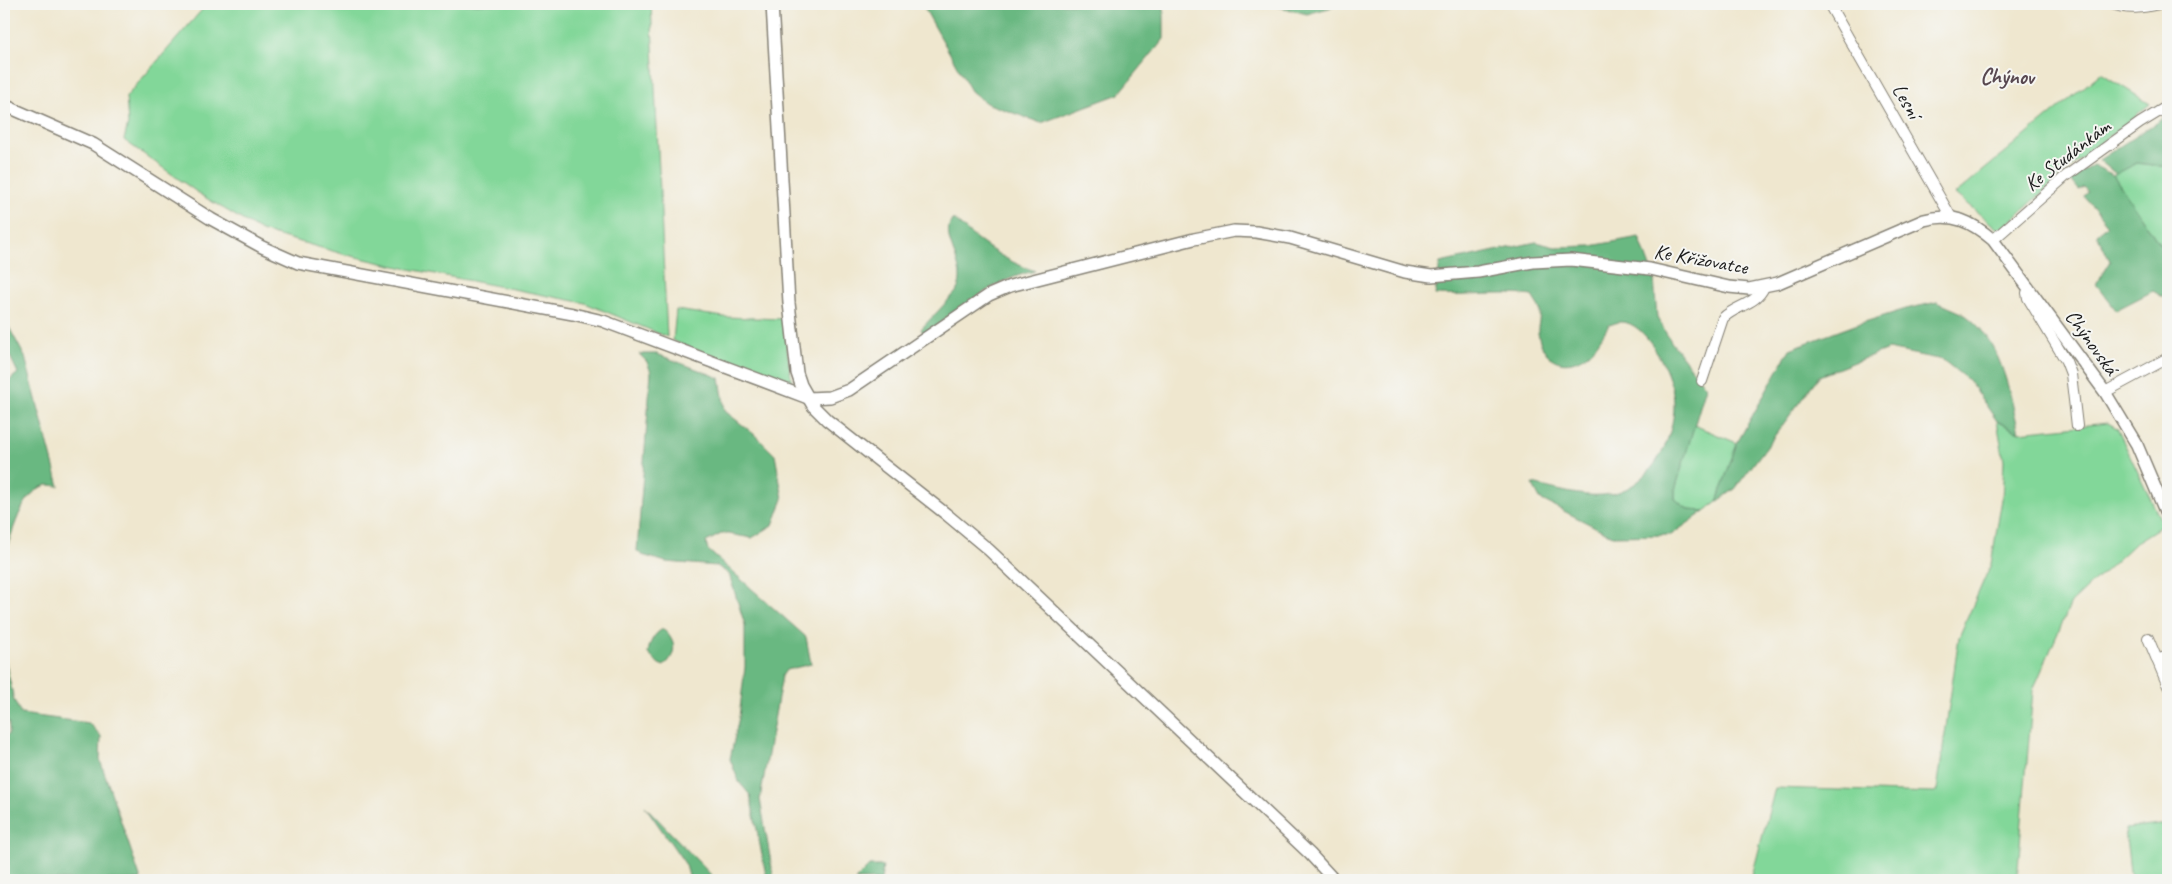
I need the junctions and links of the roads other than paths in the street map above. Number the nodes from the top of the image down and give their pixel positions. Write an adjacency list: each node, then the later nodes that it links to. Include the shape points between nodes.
1 (772, 4): 15 (street, via 789,303 797,373)
2 (1829, 4): 8 (street, Lesní)
3 (2112, 4): 5 (street, via 2122,8)
4 (2159, 4): 5 (street)
5 (2134, 6)
6 (4, 105): 15 (street, via 93,144 211,219 298,263 602,321)
7 (2168, 106): 9 (street, Ke Studánkám, via 2066,176)
8 (1951, 217): 9 (street, Chýnovská, via 1970,222); 10 (street, Ke Křižovatce, via 1936,217 1917,223)
9 (1993, 240): 11 (street, Chýnovská)
10 (1764, 287): 13 (street, via 1755,300 1729,311 1723,318); 15 (street, Ke Křižovatce, via 1739,289 1650,269 1571,260 1431,276 1396,270 1290,238 1234,231 1010,286 989,295 849,390 830,397)
11 (2030, 288): 14 (street, Chýnovská); 16 (street, via 2028,298 2071,374)
12 (2168, 358): 14 (street)
13 (1702, 381)
14 (2105, 392): 17 (street, Chýnovská, via 2137,445)
15 (808, 398): 22 (street, via 827,420 989,550)
16 (2077, 426)
17 (2168, 518)
18 (2148, 638): 20 (street)
19 (2168, 656): 20 (street)
20 (2157, 660): 21 (street)
21 (2168, 686)
22 (1334, 880)

